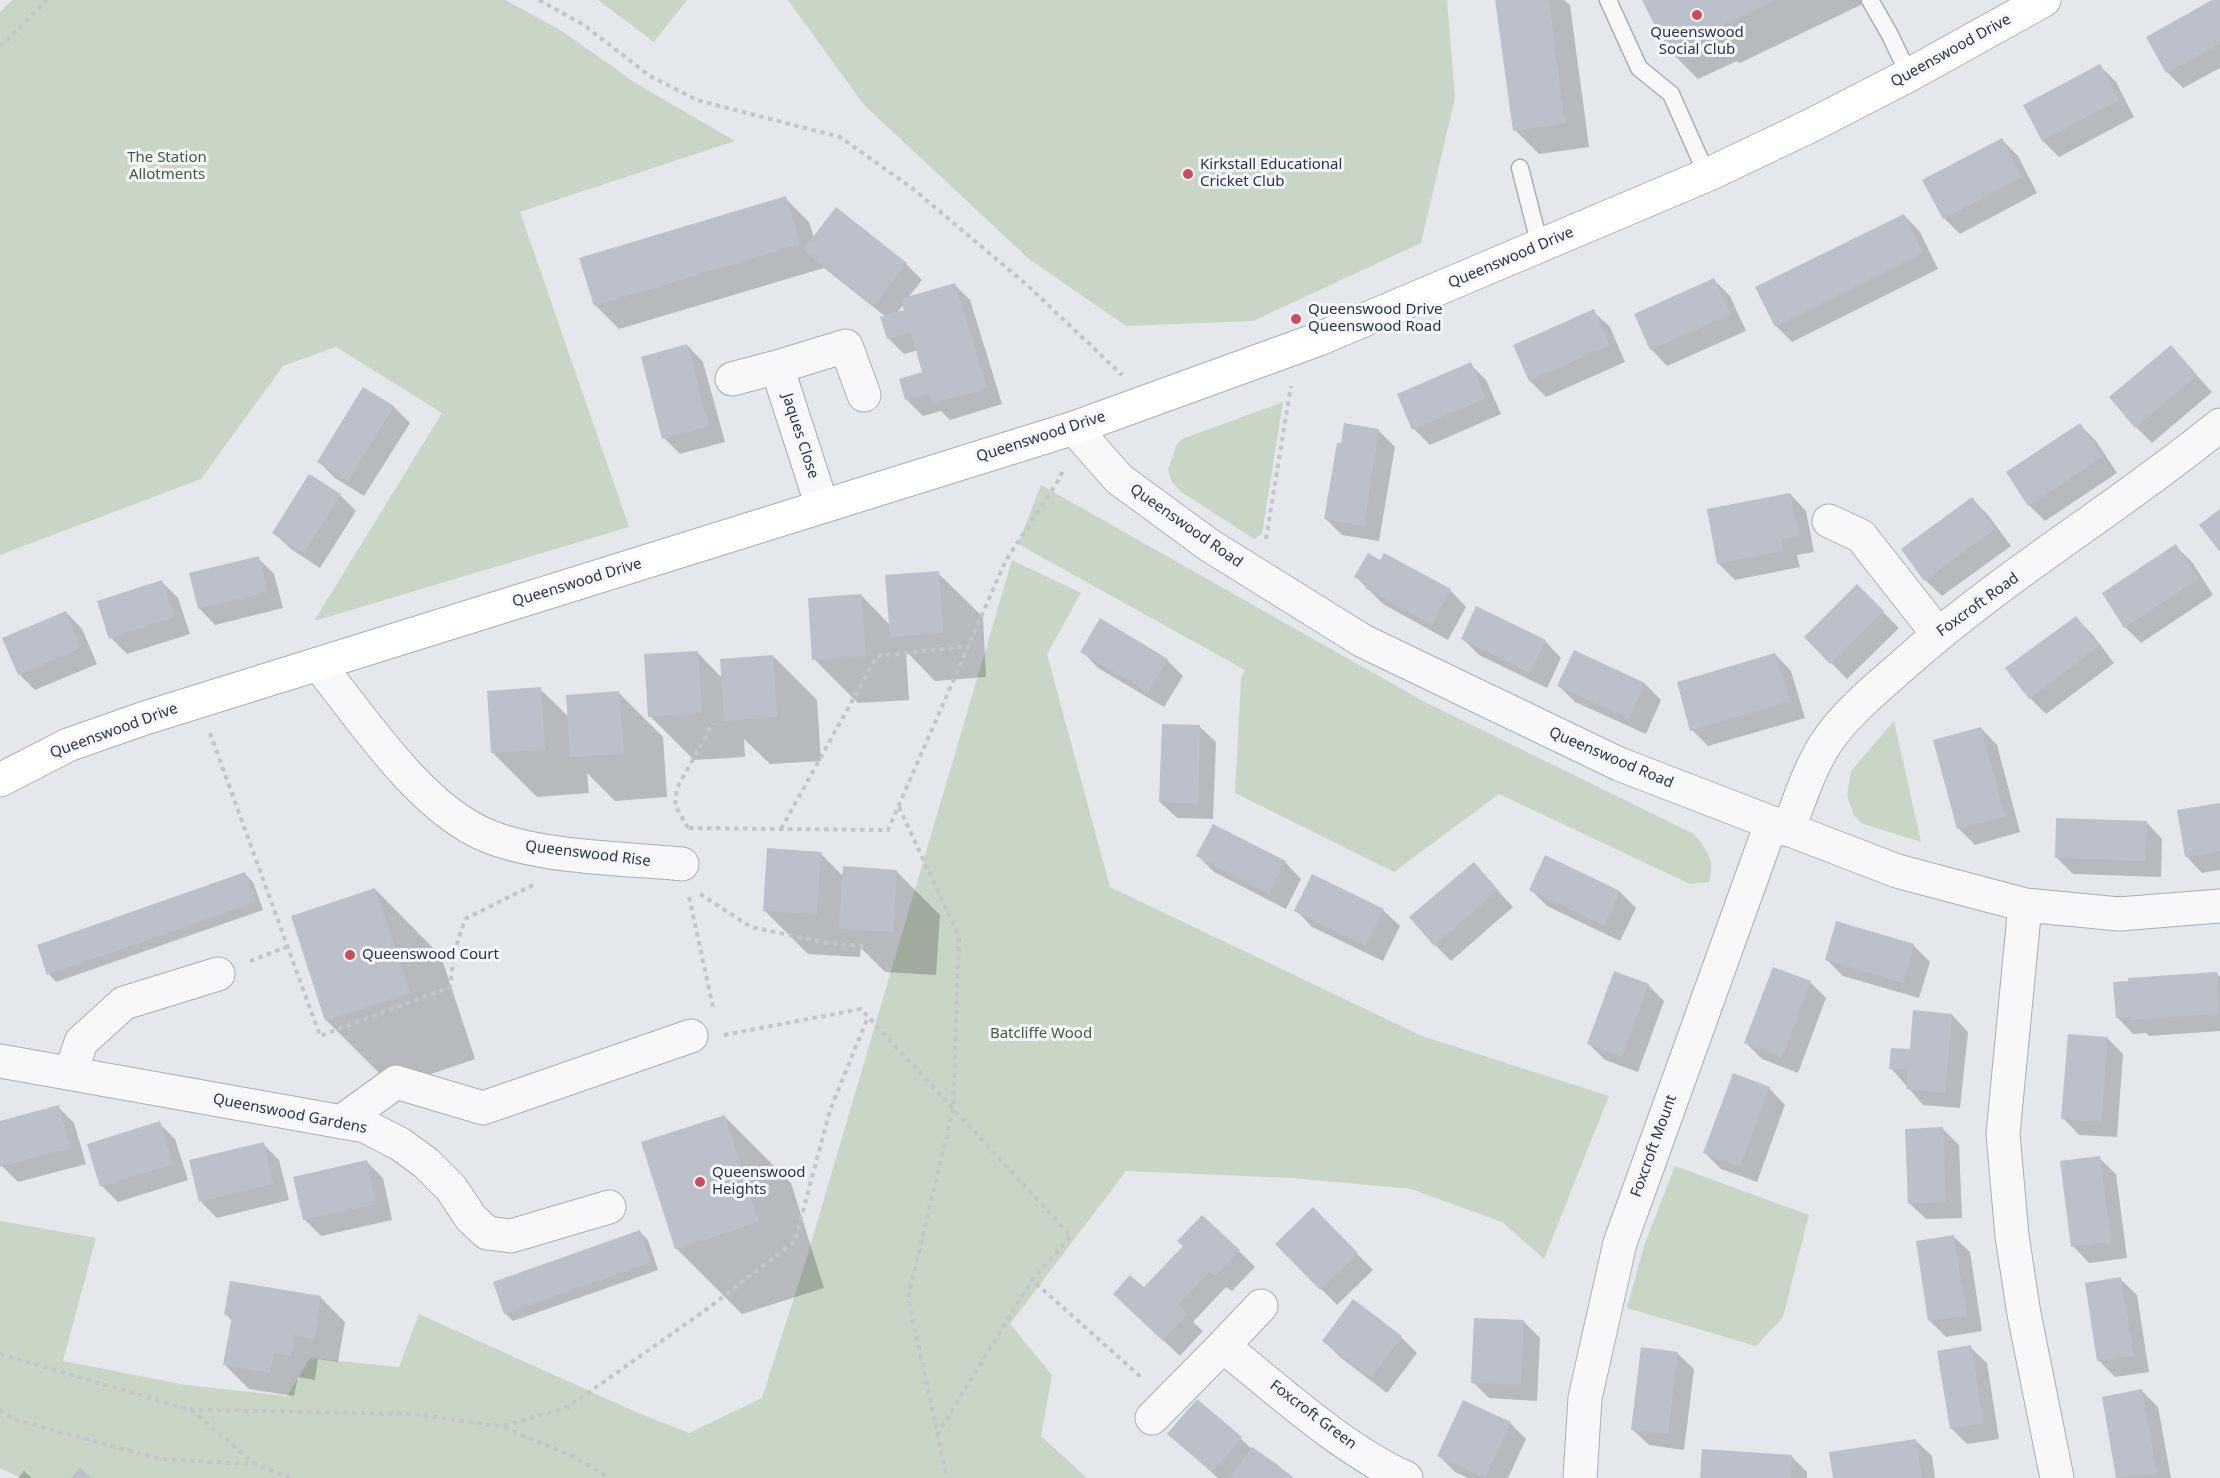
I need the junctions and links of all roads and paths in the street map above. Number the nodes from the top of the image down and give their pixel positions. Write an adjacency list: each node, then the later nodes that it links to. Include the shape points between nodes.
1 (48, 0): 6 (path)
2 (539, 0): 15 (path, via 584,25 651,76 698,100 840,137 912,188 1027,285)
3 (1608, 0): 9 (lane, via 1639,68 1671,94)
4 (1870, 0): 7 (lane)
5 (2044, 0): 7 (street, Queenswood Drive)
6 (0, 47)
7 (1909, 75): 9 (street, Queenswood Drive)
8 (1520, 168): 10 (lane)
9 (1707, 175): 10 (street, Queenswood Drive)
10 (1540, 246): 11 (street, Queenswood Drive)
11 (1297, 347): 15 (street, Queenswood Drive); 20 (path)
12 (777, 367): 13 (street); 14 (street, via 846,346); 18 (street, Jaques Close)
13 (732, 379)
14 (864, 395)
15 (1150, 401): 17 (street, Queenswood Drive)
16 (2220, 425): 21 (street, Foxcroft Road)
17 (1074, 428): 18 (street, Queenswood Drive); 20 (street, Queenswood Road, via 1119,479 1209,545); 22 (path, via 1060,478 1006,560)
18 (822, 506): 23 (street, Queenswood Drive)
19 (1829, 521): 21 (street, via 1862,536)
20 (1260, 576): 28 (street, Queenswood Road, via 1363,641 1508,712 1619,764)
21 (1938, 634): 28 (street, Foxcroft Road, via 1859,705 1826,743)
22 (969, 646): 27 (path); 30 (path, via 877,656)
23 (318, 664): 24 (street, Queenswood Drive); 31 (street, Queenswood Rise, via 408,776 440,806 475,830)
24 (198, 701): 26 (street, Queenswood Drive, via 68,745); 31 (path, via 320,1036 450,987 454,952 465,919 543,880)
25 (713, 723): 29 (path, via 677,788 675,805)
26 (0, 780)
27 (899, 806): 30 (path, via 888,830); 42 (path, via 959,937)
28 (1779, 827): 33 (street, Queenswood Road, via 1897,871); 59 (street, Foxcroft Mount, via 1754,876 1620,1243 1585,1398)
29 (688, 828): 30 (path); 32 (path)
30 (781, 829)
31 (531, 847): 32 (street, Queenswood Rise)
32 (684, 875): 35 (path, via 752,927 828,943); 37 (path)
33 (2025, 904): 34 (street, Queenswood Road, via 2119,914); 60 (street, via 2003,1134 2024,1314)
34 (2220, 906)
35 (864, 946)
36 (218, 974): 41 (street, via 124,1003 81,1042)
37 (714, 1013)
38 (868, 1017): 39 (path, via 861,1009); 42 (path); 52 (path, via 830,1110 795,1241 568,1407)
39 (705, 1036): 43 (street, via 483,1108 396,1082)
40 (0, 1061): 41 (street, Queenswood Gardens)
41 (71, 1073): 43 (street, Queenswood Gardens)
42 (953, 1109): 45 (path, via 1071,1236); 53 (path, via 908,1298)
43 (341, 1122): 44 (street, Queenswood Gardens, via 365,1126 426,1163 487,1233 511,1236)
44 (609, 1207)
45 (1032, 1280): 49 (path); 53 (path)
46 (1262, 1306): 47 (street)
47 (1223, 1346): 49 (street); 58 (street, Foxcroft Green, via 1382,1467)
48 (0, 1354): 51 (path)
49 (1160, 1409)
50 (0, 1410): 54 (path, via 13,1419 160,1459)
51 (191, 1410): 52 (path, via 415,1414); 54 (path)
52 (503, 1426): 56 (path, via 574,1457)
53 (938, 1434): 57 (path)
54 (255, 1464): 55 (path)
55 (291, 1478)
56 (609, 1478)
57 (947, 1478)
58 (1406, 1478)
59 (1580, 1478)
60 (2057, 1478)

